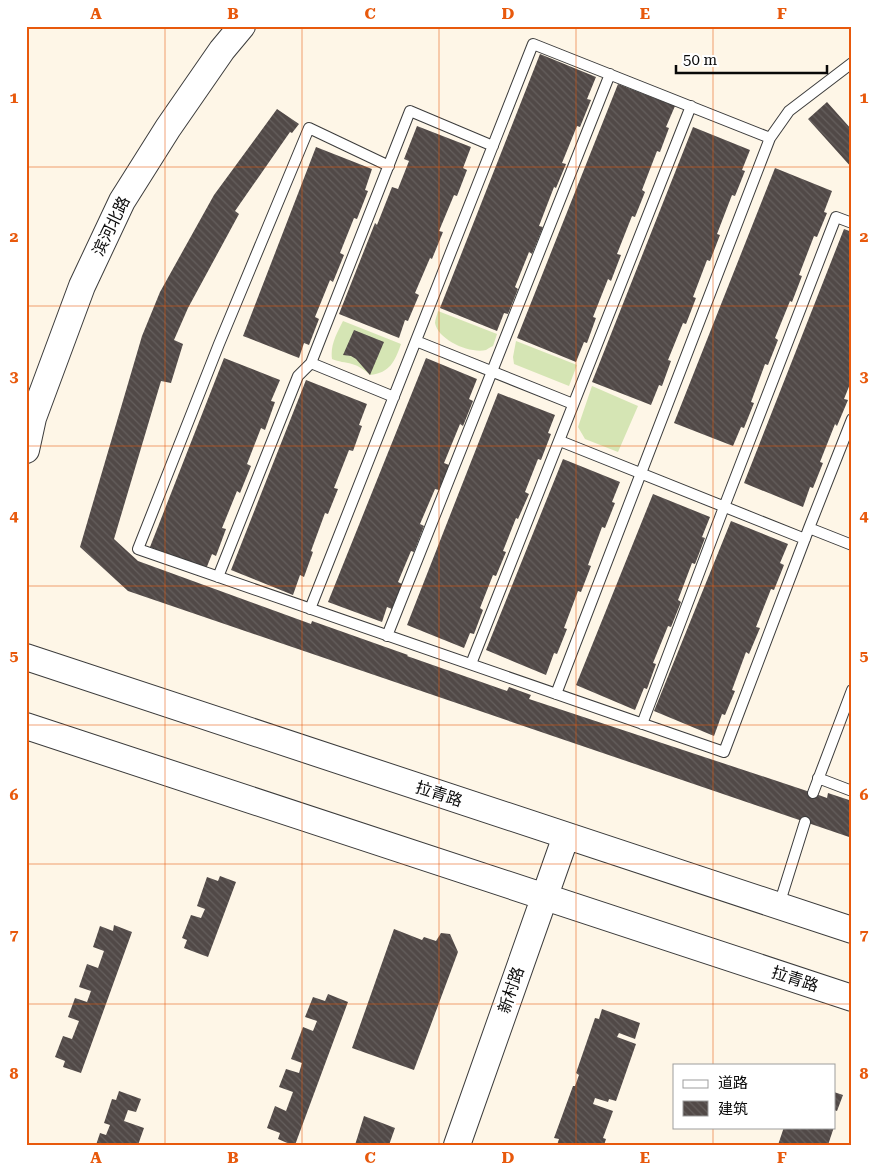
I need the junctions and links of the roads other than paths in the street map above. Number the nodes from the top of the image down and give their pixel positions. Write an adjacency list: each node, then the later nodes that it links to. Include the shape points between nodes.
1 (242, 26): 16 (street, 滨河北路, via 168,128 122,201 82,286 32,418)
2 (852, 63): 5 (lane, via 789,111)
3 (610, 74): 4 (lane); 6 (lane, via 533,44); 11 (lane)
4 (691, 106): 5 (lane); 13 (lane)
5 (770, 138): 17 (lane)
6 (493, 146): 7 (lane, via 410,111); 9 (lane)
7 (389, 166): 10 (lane); 22 (lane, via 309,128 219,344 138,549)
8 (852, 223): 18 (lane, via 836,216)
9 (416, 341): 11 (lane); 12 (lane)
10 (311, 364): 12 (lane); 22 (lane, via 298,376)
11 (491, 372): 13 (lane); 24 (lane)
12 (394, 397): 23 (lane)
13 (573, 404): 15 (lane)
14 (852, 419): 19 (lane)
15 (560, 441): 17 (lane); 26 (lane)
16 (26, 450)
17 (641, 474): 18 (lane); 28 (lane)
18 (724, 507): 20 (lane); 29 (lane)
19 (809, 528): 20 (lane); 21 (lane)
20 (805, 539): 29 (lane, via 724,752)
21 (852, 545)
22 (218, 577): 23 (lane)
23 (310, 609): 24 (lane)
24 (387, 636): 26 (lane)
25 (26, 658): 35 (street, 拉青路)
26 (470, 664): 28 (lane)
27 (852, 690): 31 (lane)
28 (556, 694): 29 (lane)
29 (642, 724)
30 (26, 726): 36 (street, 拉青路)
31 (818, 778): 32 (lane); 33 (lane)
32 (852, 791)
33 (814, 793)
34 (805, 822): 37 (lane)
35 (566, 836): 36 (street, 新村路); 37 (street, 拉青路)
36 (544, 897): 39 (street, 拉青路); 40 (street, 新村路)
37 (779, 906): 38 (street, 拉青路)
38 (852, 930)
39 (852, 998)
40 (457, 1145)

